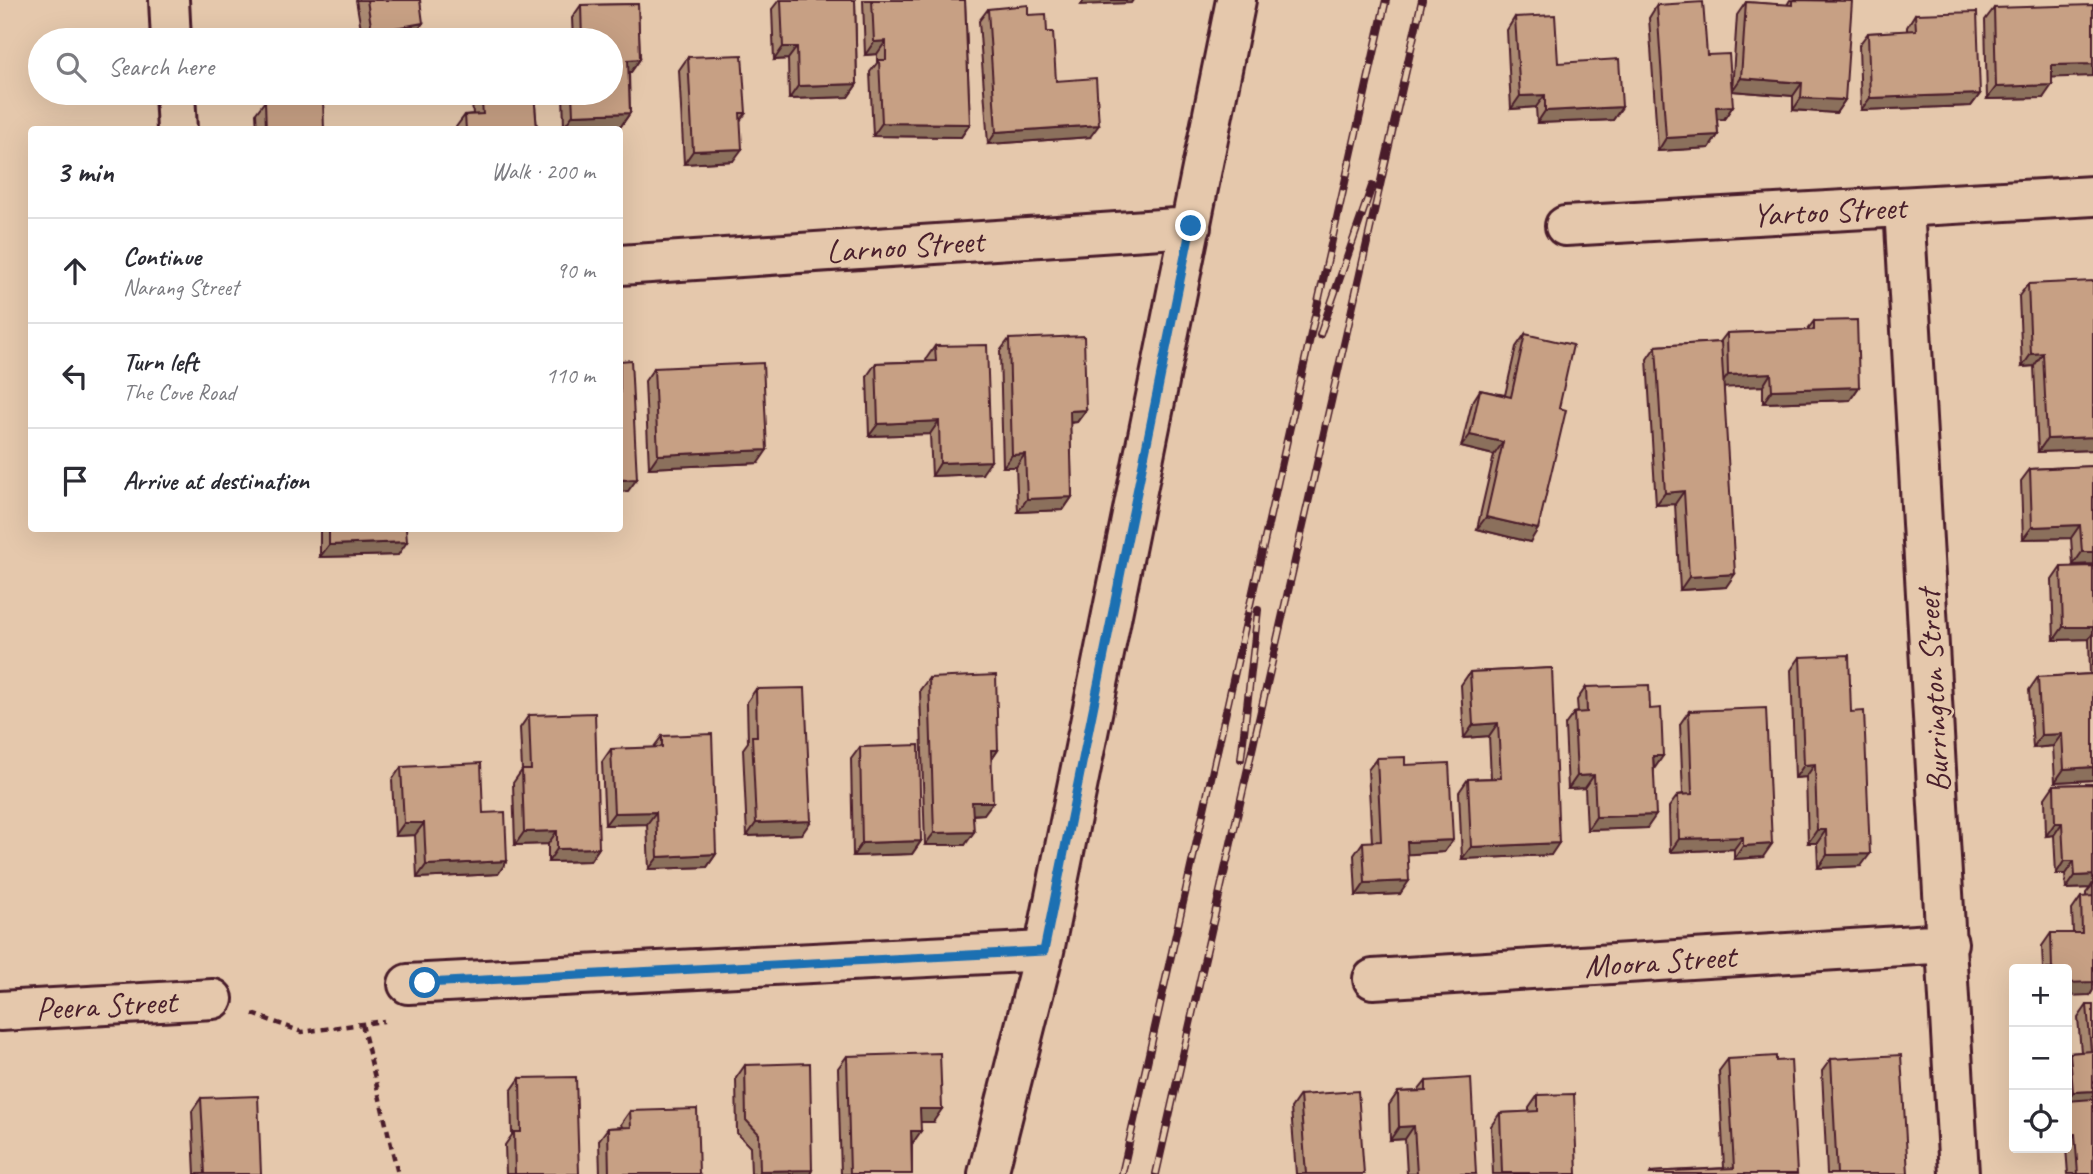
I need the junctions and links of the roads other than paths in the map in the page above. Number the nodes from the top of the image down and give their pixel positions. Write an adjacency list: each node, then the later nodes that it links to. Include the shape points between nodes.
1 (169, 0): 3 (street)
2 (1236, 0): 8 (street)
3 (171, 28)
4 (176, 105): 5 (street)
5 (177, 126)
6 (2093, 196): 7 (street, Yartoo Street)
7 (1904, 207): 9 (street, Yartoo Street); 11 (street, Burrington Street)
8 (1191, 226): 10 (street, Larnoo Street); 12 (street)
9 (1565, 226)
10 (623, 265)
11 (1948, 943): 13 (street, Moora Street); 18 (street, Burrington Street)
12 (1044, 951): 14 (street); 17 (street)
13 (1373, 979)
14 (408, 984)
15 (213, 999): 16 (street, Peera Street)
16 (0, 1011)
17 (988, 1174)
18 (1959, 1174)

